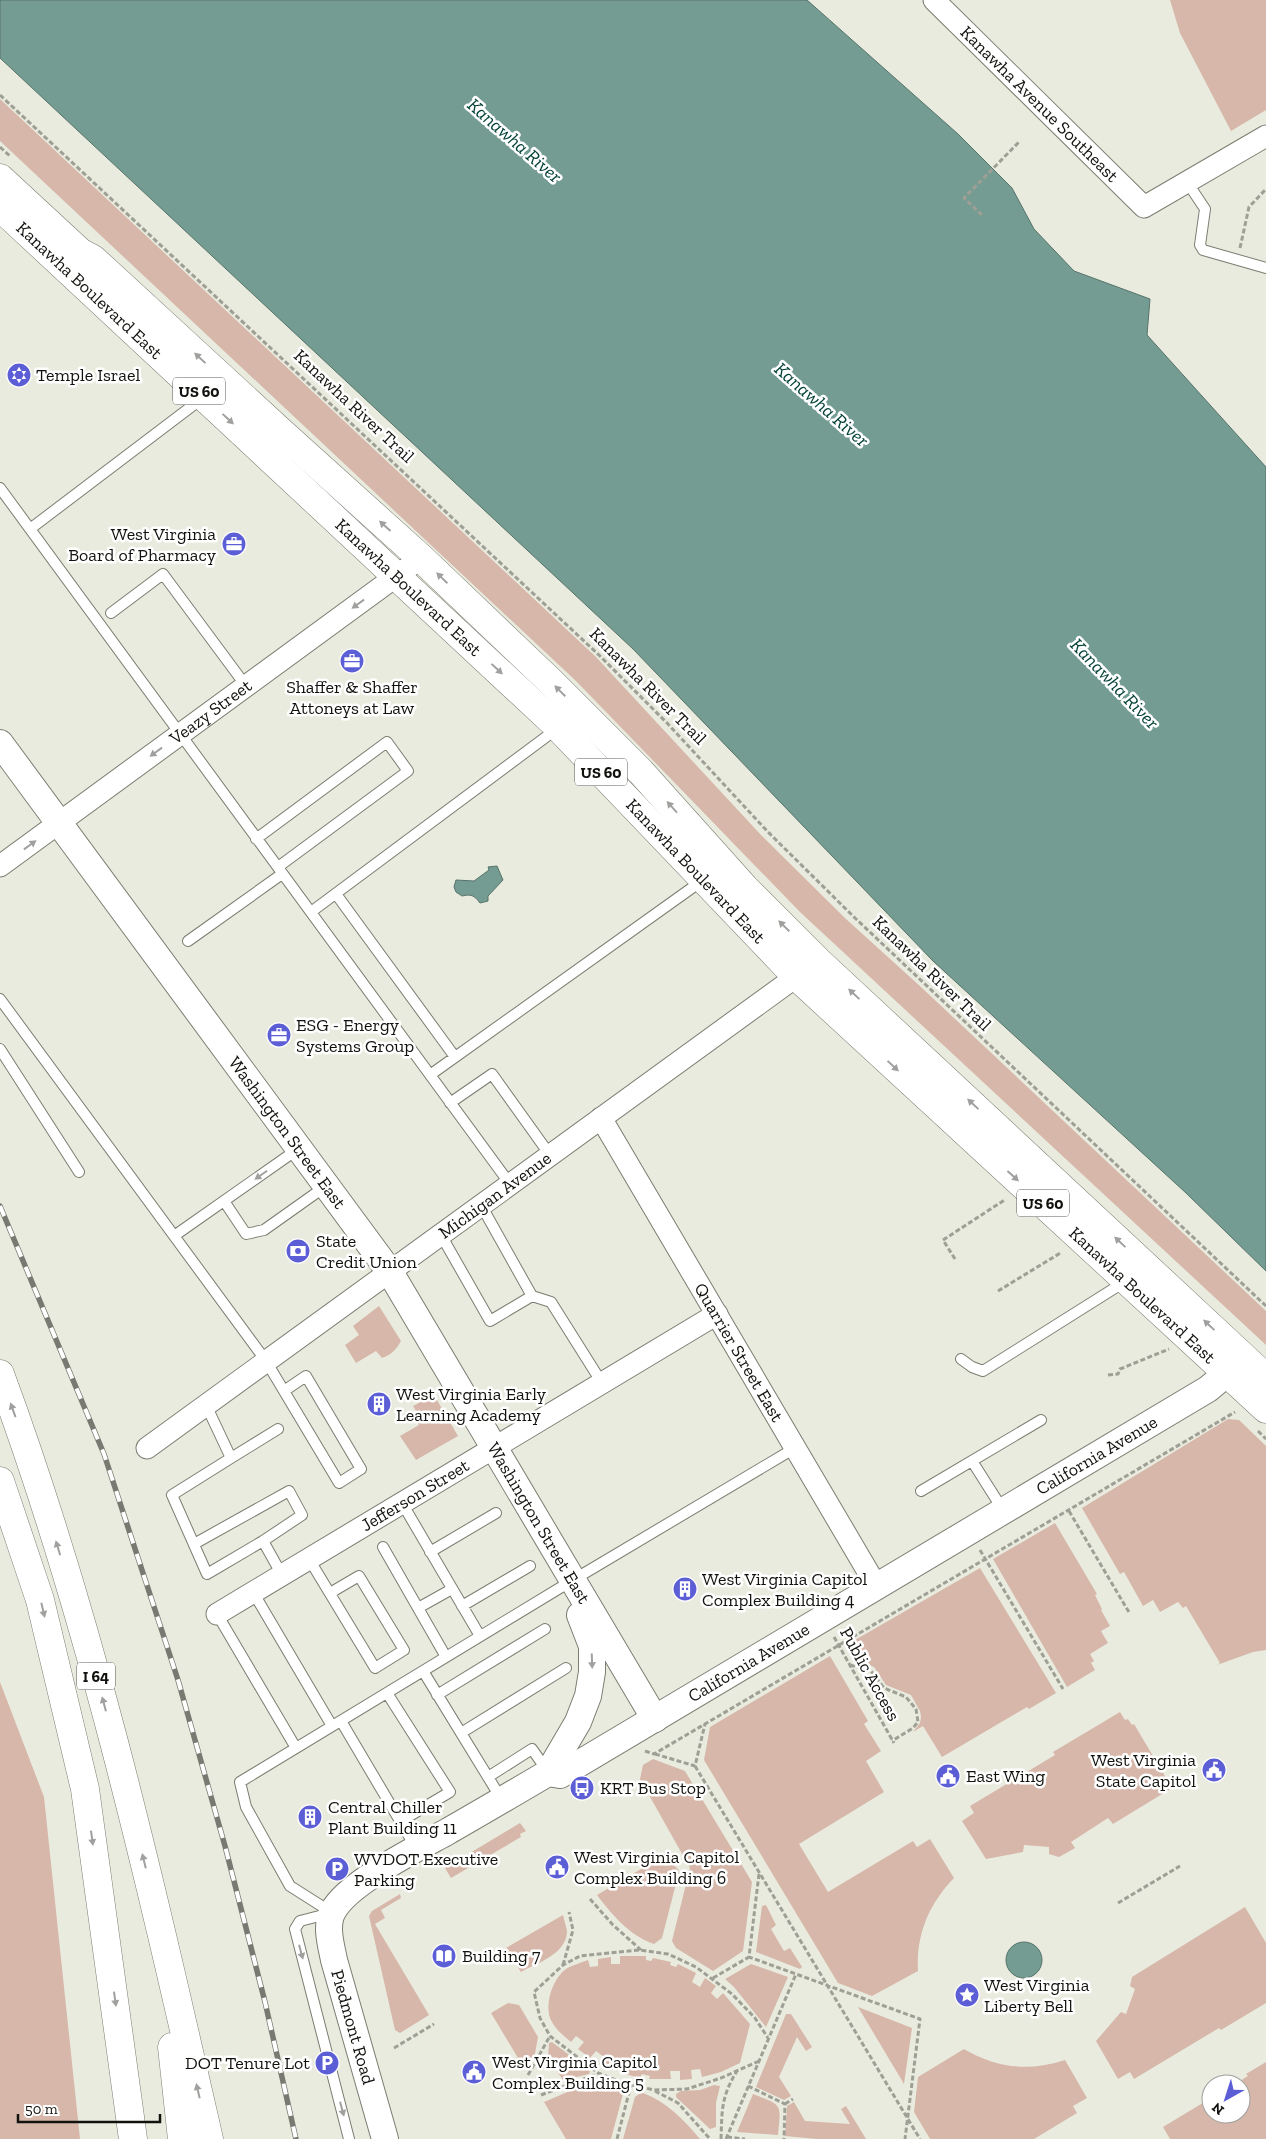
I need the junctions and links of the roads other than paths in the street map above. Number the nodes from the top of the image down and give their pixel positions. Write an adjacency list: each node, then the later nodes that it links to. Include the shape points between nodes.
1 (934, 0): 5 (street, Kanawha Avenue Southeast, via 1144,207)
2 (1266, 136): 5 (street)
3 (0, 159): 7 (main road, Kanawha Boulevard East / US 60, via 88,245)
4 (0, 178): 7 (main road, Kanawha Boulevard East / US 60, via 80,252)
5 (1187, 182): 8 (lane, via 1205,209 1200,245 1204,250)
6 (0, 207): 9 (main road, Kanawha Boulevard East / US 60)
7 (93, 258): 12 (main road, Kanawha Boulevard East / US 60, one-way to 7)
8 (1266, 268)
9 (204, 396): 11 (lane); 13 (main road, Kanawha Boulevard East / US 60, one-way to 13)
10 (0, 488): 11 (lane)
11 (30, 529): 17 (lane)
12 (421, 558): 13 (street, Veazy Street); 27 (main road, Kanawha Boulevard East / US 60, one-way to 12, via 745,888 641,772)
13 (397, 576): 15 (street, Veazy Street, one-way to 15); 16 (main road, Kanawha Boulevard East / US 60, one-way to 16)
14 (111, 613): 15 (lane, via 163,574)
15 (246, 686): 17 (street, Veazy Street)
16 (559, 728): 23 (main road, Kanawha Boulevard East / US 60); 24 (lane)
17 (180, 734): 19 (street, Veazy Street, one-way to 19); 20 (lane)
18 (0, 743): 19 (street, Washington Street East)
19 (59, 823): 21 (street, Veazy Street, one-way to 19); 35 (street, Washington Street East)
20 (256, 839): 22 (lane); 22 (lane, via 387,742 408,771)
21 (0, 866)
22 (280, 871): 25 (lane); 26 (lane)
23 (704, 880): 28 (main road, Kanawha Boulevard East / US 60); 31 (lane)
24 (336, 894): 25 (lane); 31 (lane)
25 (311, 912): 32 (lane)
26 (188, 941)
27 (818, 960): 28 (street, Michigan Avenue); 50 (main road, Kanawha Boulevard East / US 60, one-way to 27)
28 (796, 976): 34 (street, Michigan Avenue); 45 (main road, Kanawha Boulevard East / US 60, one-way to 45)
29 (0, 999): 43 (lane)
30 (0, 1050): 37 (lane)
31 (455, 1057): 32 (lane)
32 (430, 1075): 33 (lane)
33 (450, 1103): 36 (lane, via 492,1074); 38 (lane)
34 (601, 1118): 36 (street, Michigan Avenue); 47 (street, Quarrier Street East)
35 (298, 1148): 39 (street, Washington Street East); 40 (lane, one-way to 40)
36 (550, 1155): 38 (street, Michigan Avenue)
37 (79, 1172)
38 (510, 1184): 41 (street, Michigan Avenue)
39 (326, 1186): 40 (lane, via 256,1234 246,1234); 44 (street, Washington Street East)
40 (224, 1201): 43 (lane)
41 (481, 1205): 42 (street, Michigan Avenue); 46 (lane)
42 (440, 1235): 44 (street, Michigan Avenue); 46 (lane, via 490,1321)
43 (174, 1236): 49 (lane)
44 (390, 1272): 49 (street, Michigan Avenue); 60 (street, Washington Street East)
45 (1128, 1280): 48 (lane, via 983,1371); 50 (main road, Kanawha Boulevard East / US 60)
46 (532, 1296): 53 (lane, via 551,1302)
47 (717, 1314): 53 (street, Jefferson Street); 61 (street, Quarrier Street East)
48 (961, 1359)
49 (266, 1361): 54 (lane); 55 (street, Michigan Avenue)
50 (1236, 1366): 52 (main road, Kanawha Boulevard East / US 60); 56 (main road, Kanawha Boulevard East / US 60); 67 (street, California Avenue, via 1208,1389)
51 (0, 1374): 100 (main road, I 64, one-way to 51, via 89,1650 27,1446)
52 (1266, 1378)
53 (602, 1383): 60 (street, Jefferson Street)
54 (284, 1391): 54 (lane, via 339,1483 361,1469 306,1376)
55 (206, 1405): 59 (street, Michigan Avenue); 62 (lane)
56 (1259, 1417)
57 (1041, 1420): 63 (lane)
58 (278, 1429): 62 (lane)
59 (147, 1448)
60 (494, 1448): 66 (street, Jefferson Street); 76 (street, Washington Street East)
61 (796, 1448): 76 (lane); 77 (street, Quarrier Street East)
62 (231, 1458): 70 (lane, via 172,1495)
63 (972, 1461): 65 (lane); 67 (lane)
64 (0, 1481): 102 (main road, I 64, one-way to 102, via 40,1600 85,1789)
65 (920, 1491)
66 (402, 1503): 72 (lane); 73 (street, Jefferson Street)
67 (1003, 1511): 77 (street, California Avenue)
68 (496, 1513): 72 (lane)
69 (263, 1541): 70 (lane, via 207,1574); 70 (lane, via 302,1515 289,1491); 75 (lane)
70 (194, 1544)
71 (383, 1547): 82 (lane)
72 (430, 1552): 78 (lane)
73 (309, 1559): 75 (street, Jefferson Street); 80 (lane)
74 (530, 1566): 81 (lane)
75 (282, 1575): 79 (street, Jefferson Street)
76 (573, 1580): 85 (lane); 91 (street, Washington Street East); 95 (street, one-way to 95, via 577,1608 592,1646 592,1672 588,1696 578,1722)
77 (877, 1587): 91 (street, California Avenue)
78 (452, 1589): 81 (lane); 82 (lane)
79 (254, 1592): 83 (street, Jefferson Street); 92 (lane)
80 (330, 1593): 80 (lane, via 375,1668 404,1650 359,1576)
81 (462, 1606): 85 (lane)
82 (418, 1608): 86 (lane)
83 (217, 1614): 94 (lane)
84 (545, 1630): 90 (lane)
85 (480, 1636): 86 (lane)
86 (446, 1657): 88 (lane)
87 (566, 1668): 93 (lane)
88 (423, 1671): 89 (lane); 90 (lane)
89 (387, 1693): 92 (lane); 98 (lane, via 450,1792)
90 (438, 1695): 93 (lane)
91 (655, 1719): 95 (street, California Avenue, via 560,1775)
92 (336, 1724): 94 (lane); 98 (lane)
93 (461, 1733): 96 (lane)
94 (296, 1748): 101 (lane, via 240,1782 246,1807 290,1886)
95 (548, 1773): 96 (lane, via 532,1749); 97 (street, California Avenue)
96 (488, 1777): 97 (lane)
97 (503, 1800): 99 (street, California Avenue)
98 (401, 1821): 99 (lane)
99 (417, 1849): 101 (street, California Avenue, via 344,1896)
100 (156, 1909): 103 (main road, I 64); 104 (main road, one-way to 100)
101 (332, 1913): 105 (lane, one-way to 105, via 300,1921 295,1929); 106 (street, Piedmont Road, via 329,1938 334,1960)
102 (133, 2139)
103 (182, 2139)
104 (209, 2139)
105 (349, 2139)
106 (385, 2139)

